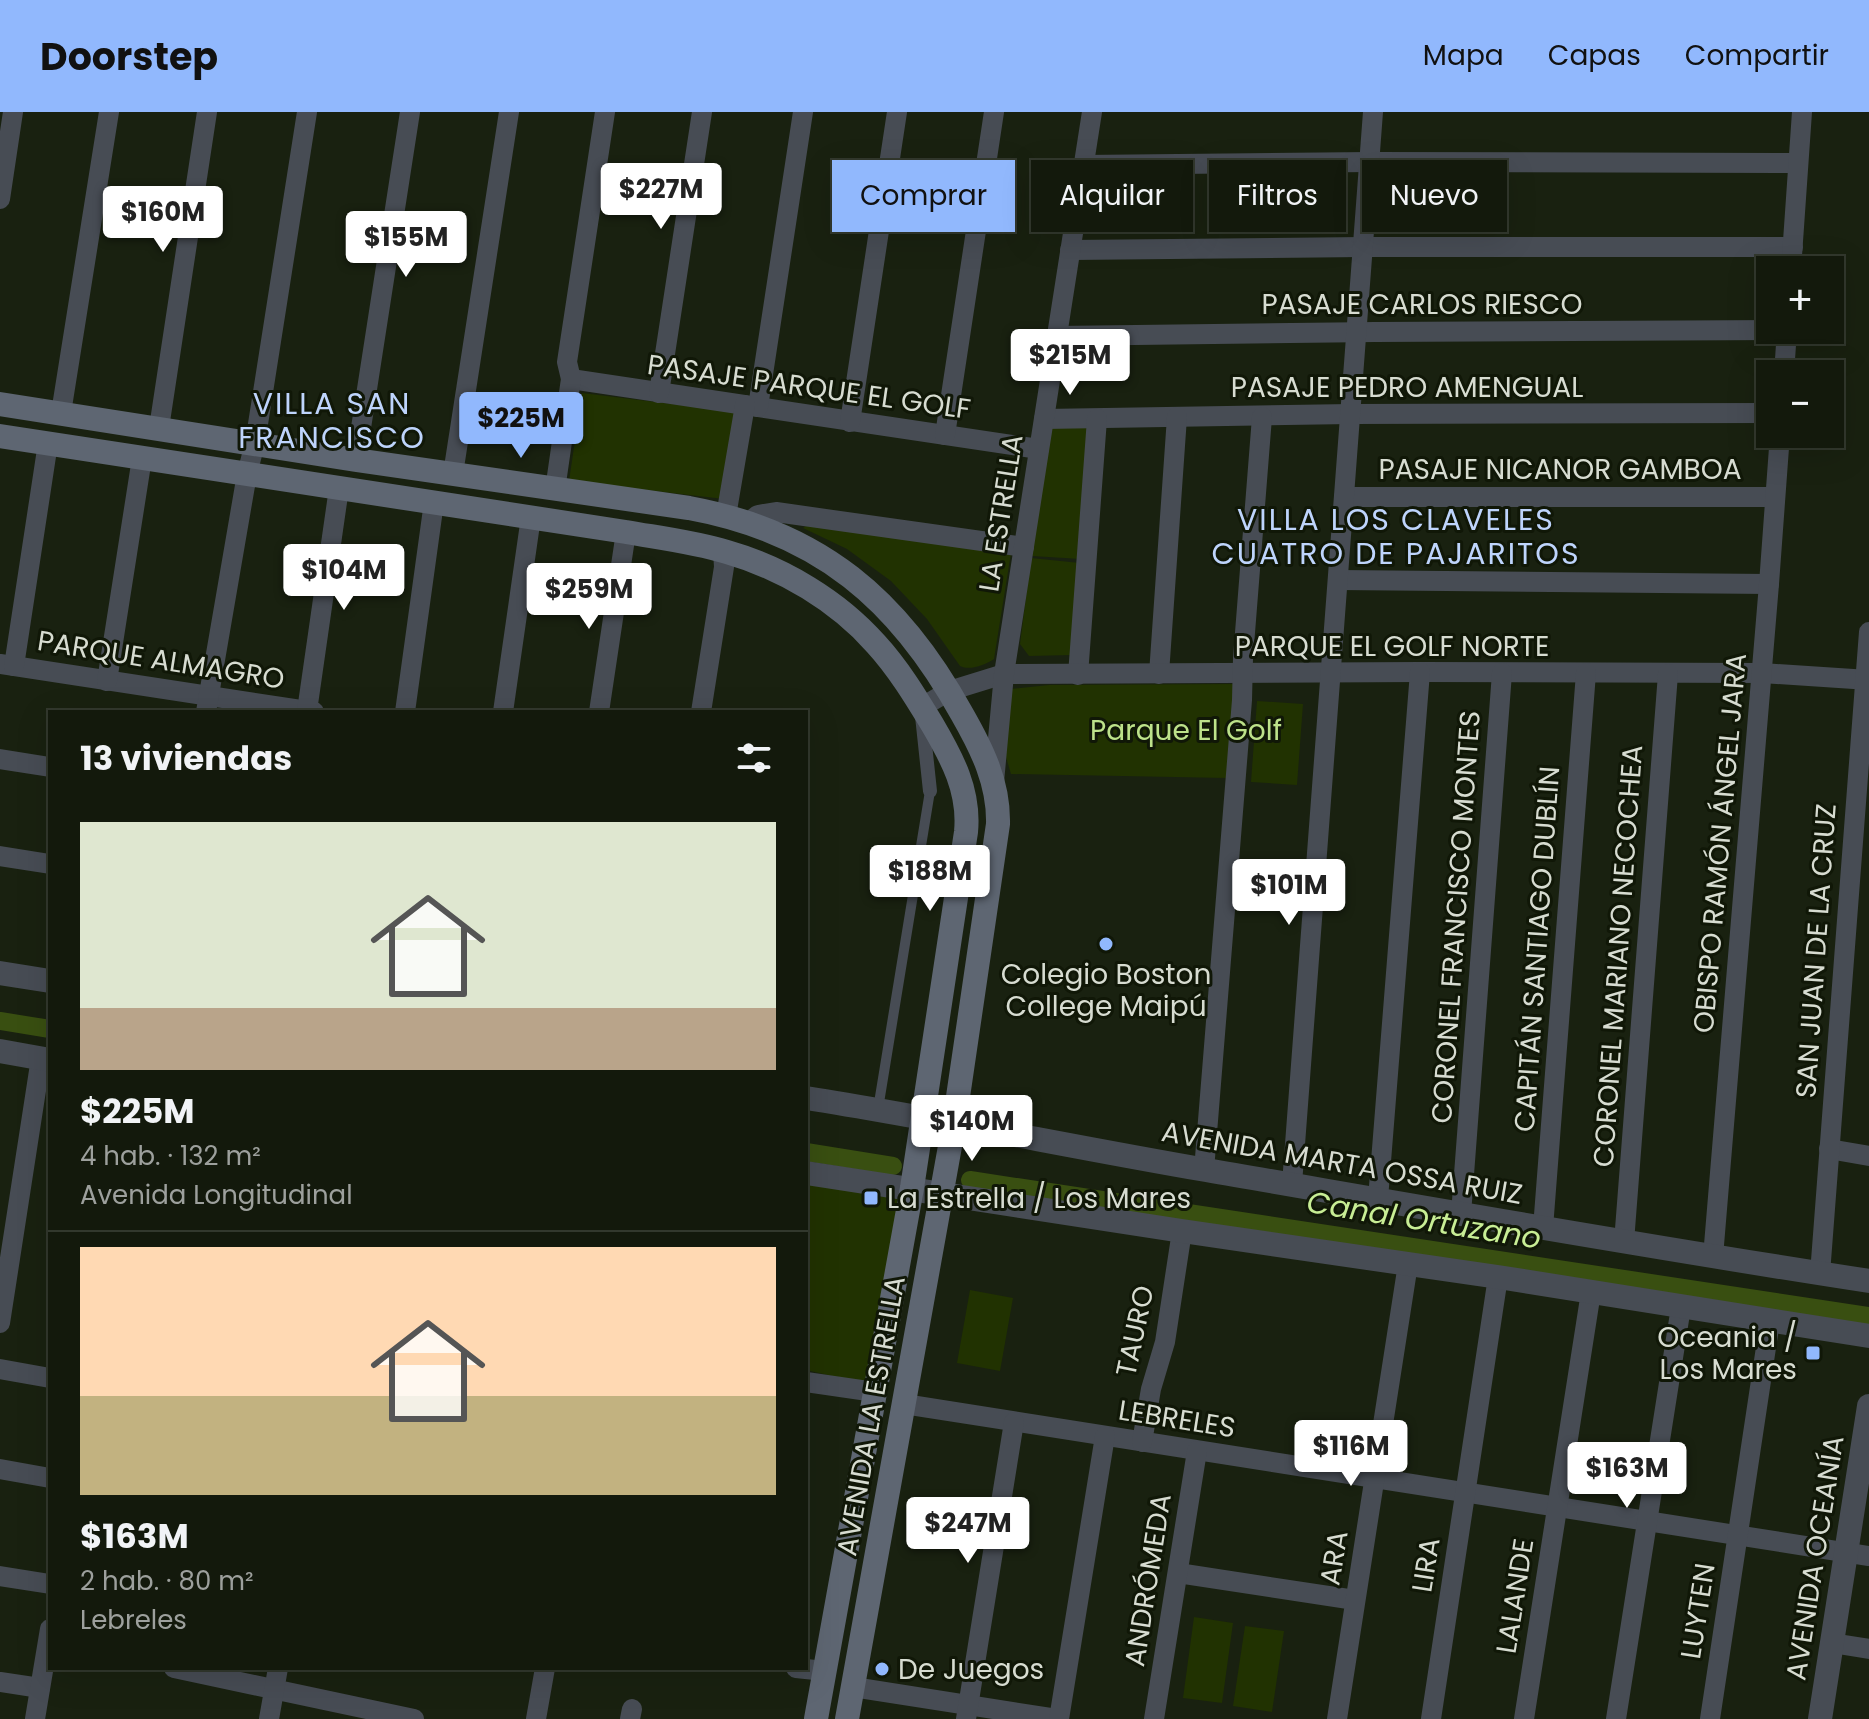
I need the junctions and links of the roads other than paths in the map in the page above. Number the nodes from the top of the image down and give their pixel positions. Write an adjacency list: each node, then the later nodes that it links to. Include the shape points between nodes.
1 (13, 112): 21 (street)
2 (109, 112): 35 (street)
3 (207, 112): 43 (street)
4 (307, 112): 47 (street)
5 (410, 112): 51 (street)
6 (509, 112): 53 (street)
7 (605, 112): 31 (street, via 567,362)
8 (702, 112): 32 (street)
9 (803, 112): 34 (street)
10 (897, 112): 42 (street)
11 (994, 112): 44 (street)
12 (1092, 112): 15 (street, LA ESTRELLA)
13 (1373, 112): 16 (street)
14 (1802, 112): 19 (street)
15 (1084, 160)
16 (1370, 160)
17 (1362, 162): 20 (street)
18 (1507, 162): 19 (street)
19 (1798, 163): 25 (street)
20 (1193, 164)
21 (0, 199)
22 (1073, 232): 26 (street, LA ESTRELLA)
23 (1364, 232): 24 (street)
24 (1363, 247): 25 (street); 26 (street); 29 (street)
25 (1793, 247): 27 (street)
26 (1070, 250): 30 (street, LA ESTRELLA)
27 (1792, 256)
28 (1756, 330): 29 (street, PASAJE CARLOS RIESCO)
29 (1357, 333): 30 (street, PASAJE CARLOS RIESCO); 37 (street)
30 (1057, 336): 40 (street, LA ESTRELLA)
31 (571, 379): 32 (street, PASAJE PARQUE EL GOLF); 55 (street)
32 (659, 393): 34 (street, PASAJE PARQUE EL GOLF)
33 (0, 404): 35 (main road, AVENIDA LA ESTRELLA)
34 (752, 406): 42 (street, PASAJE PARQUE EL GOLF); 60 (street)
35 (61, 413): 43 (main road, AVENIDA LA ESTRELLA)
36 (1756, 413): 37 (street, PASAJE PEDRO AMENGUAL)
37 (1351, 414): 39 (street, PASAJE PEDRO AMENGUAL); 56 (street)
38 (1177, 417): 39 (street, PASAJE PEDRO AMENGUAL); 41 (street, PASAJE PEDRO AMENGUAL); 74 (street)
39 (1262, 417): 75 (street)
40 (1044, 419): 41 (street, PASAJE PEDRO AMENGUAL); 49 (street, LA ESTRELLA)
41 (1097, 419): 77 (street)
42 (850, 422): 44 (street, PASAJE PARQUE EL GOLF)
43 (159, 428): 47 (main road, AVENIDA LA ESTRELLA)
44 (945, 435): 49 (street, PASAJE PARQUE EL GOLF)
45 (0, 436): 46 (main road, AVENIDA LA ESTRELLA)
46 (48, 443): 50 (main road, AVENIDA LA ESTRELLA); 67 (street)
47 (255, 443): 51 (main road, AVENIDA LA ESTRELLA); 52 (street)
48 (1779, 448): 57 (street, OBISPO RAMÓN ÁNGEL JARA)
49 (1039, 449): 62 (street, LA ESTRELLA)
50 (142, 458): 52 (main road, AVENIDA LA ESTRELLA); 79 (street)
51 (356, 460): 53 (main road, AVENIDA LA ESTRELLA)
52 (247, 474): 54 (main road, AVENIDA LA ESTRELLA); 81 (street)
53 (453, 474): 55 (main road, AVENIDA LA ESTRELLA)
54 (339, 488): 58 (main road, AVENIDA LA ESTRELLA); 84 (street)
55 (555, 490): 60 (main road, AVENIDA LA ESTRELLA)
56 (1344, 497): 57 (street, PASAJE NICANOR GAMBOA); 64 (street)
57 (1775, 497): 65 (street, OBISPO RAMÓN ÁNGEL JARA)
58 (434, 502): 59 (main road, AVENIDA LA ESTRELLA); 85 (street)
59 (531, 517): 61 (main road, AVENIDA LA ESTRELLA); 86 (street)
60 (738, 519): 62 (street, via 776,512); 80 (main road, AVENIDA LA ESTRELLA, via 806,548 855,580 899,621)
61 (626, 532): 63 (main road, AVENIDA LA ESTRELLA); 87 (street)
62 (1024, 547): 73 (street, LA ESTRELLA)
63 (723, 551): 82 (main road, AVENIDA LA ESTRELLA, via 786,576 833,605 876,644); 88 (street)
64 (1338, 580): 65 (street); 69 (street)
65 (1769, 584): 72 (street, OBISPO RAMÓN ÁNGEL JARA)
66 (1869, 632): 78 (street, SAN JUAN DE LA CRUZ)
67 (7, 665): 79 (street, PARQUE ALMAGRO)
68 (1420, 672): 69 (street, PARQUE EL GOLF NORTE); 70 (street, PARQUE EL GOLF NORTE); 110 (street)
69 (1331, 673): 75 (street, PARQUE EL GOLF NORTE); 107 (street)
70 (1502, 673): 71 (street, PARQUE EL GOLF NORTE); 111 (street, CORONEL FRANCISCO MONTES)
71 (1586, 673): 76 (street, PARQUE EL GOLF NORTE); 112 (street, CAPITÁN SANTIAGO DUBLÍN)
72 (1762, 673): 76 (street, PARQUE EL GOLF NORTE); 78 (street, PARQUE EL GOLF NORTE); 115 (street, OBISPO RAMÓN ÁNGEL JARA)
73 (1004, 674): 77 (street, PARQUE EL GOLF NORTE); 80 (street, PARQUE EL GOLF NORTE); 91 (street, LA ESTRELLA)
74 (1159, 674): 75 (street, PARQUE EL GOLF NORTE); 77 (street, PARQUE EL GOLF NORTE)
75 (1242, 674): 105 (street)
76 (1668, 674): 114 (street, CORONEL MARIANO NECOCHEA)
77 (1078, 675)
78 (1867, 680): 103 (street, SAN JUAN DE LA CRUZ)
79 (107, 681): 81 (street, PARQUE ALMAGRO)
80 (949, 691): 82 (street, PARQUE EL GOLF NORTE); 91 (main road, AVENIDA LA ESTRELLA)
81 (207, 704): 83 (street, PARQUE ALMAGRO)
82 (922, 707): 92 (street); 101 (main road, AVENIDA LA ESTRELLA, via 956,768 967,822)
83 (293, 710)
84 (307, 710)
85 (405, 710)
86 (503, 710)
87 (599, 710)
88 (701, 710)
89 (0, 759): 90 (street)
90 (48, 767)
91 (994, 782): 102 (main road, AVENIDA LA ESTRELLA, via 997,841)
92 (930, 791): 100 (lane)
93 (0, 856): 94 (street)
94 (48, 864)
95 (0, 973): 96 (street)
96 (48, 981)
97 (0, 1051): 98 (street)
98 (46, 1059): 123 (street)
99 (808, 1098): 100 (street, AVENIDA MARTA OSSA RUIZ)
100 (878, 1110): 101 (street, AVENIDA MARTA OSSA RUIZ)
101 (923, 1118): 102 (street, AVENIDA MARTA OSSA RUIZ); 108 (main road, AVENIDA LA ESTRELLA)
102 (954, 1124): 105 (street, AVENIDA MARTA OSSA RUIZ); 109 (main road, AVENIDA LA ESTRELLA)
103 (1829, 1149): 104 (street); 117 (street, SAN JUAN DE LA CRUZ)
104 (1869, 1156)
105 (1204, 1170): 107 (street, AVENIDA MARTA OSSA RUIZ)
106 (808, 1173): 108 (street)
107 (1292, 1184): 110 (street, AVENIDA MARTA OSSA RUIZ)
108 (912, 1188): 109 (street); 128 (main road, AVENIDA LA ESTRELLA)
109 (942, 1194): 113 (street); 129 (main road, AVENIDA LA ESTRELLA)
110 (1378, 1199): 111 (street, AVENIDA MARTA OSSA RUIZ)
111 (1461, 1214): 112 (street, AVENIDA MARTA OSSA RUIZ)
112 (1543, 1228): 114 (street, AVENIDA MARTA OSSA RUIZ)
113 (1182, 1231): 116 (street); 133 (street, TAURO)
114 (1624, 1242): 115 (street, AVENIDA MARTA OSSA RUIZ)
115 (1713, 1257): 117 (street, AVENIDA MARTA OSSA RUIZ)
116 (1408, 1264): 118 (street); 136 (street, ARA)
117 (1820, 1274): 119 (street, AVENIDA MARTA OSSA RUIZ)
118 (1498, 1277): 120 (street); 138 (street, LIRA)
119 (1869, 1281)
120 (1591, 1292): 121 (street); 139 (street, LALANDE)
121 (1681, 1307): 122 (street); 140 (street)
122 (1770, 1321): 124 (street); 141 (street, LUYTEN)
123 (0, 1323)
124 (1869, 1336)
125 (0, 1369): 126 (street)
126 (48, 1378)
127 (808, 1382): 128 (street)
128 (875, 1392): 154 (main road, AVENIDA LA ESTRELLA)
129 (904, 1404): 131 (street, LEBRELES); 156 (main road, AVENIDA LA ESTRELLA)
130 (1869, 1406): 142 (street, AVENIDA OCEANÍA)
131 (1014, 1422): 132 (street, LEBRELES); 159 (street)
132 (1105, 1436): 133 (street, LEBRELES); 166 (street)
133 (1142, 1442): 134 (street, LEBRELES)
134 (1197, 1451): 136 (street, LEBRELES); 143 (street, ANDRÓMEDA)
135 (0, 1469): 137 (street)
136 (1375, 1477): 138 (street, LEBRELES); 146 (street, ARA)
137 (48, 1478)
138 (1465, 1492): 139 (street, LEBRELES); 169 (street, LIRA)
139 (1558, 1506): 140 (street, LEBRELES); 170 (street, LALANDE)
140 (1648, 1520): 141 (street, LEBRELES); 171 (street)
141 (1738, 1535): 142 (street, LEBRELES); 172 (street, LUYTEN)
142 (1858, 1554): 148 (street, AVENIDA OCEANÍA)
143 (1178, 1573): 146 (street); 167 (street, ANDRÓMEDA)
144 (0, 1576): 145 (street)
145 (48, 1584)
146 (1355, 1600): 168 (street, ARA)
147 (48, 1643): 157 (street)
148 (1832, 1643): 149 (street); 173 (street, AVENIDA OCEANÍA)
149 (1869, 1649)
150 (808, 1669): 154 (street)
151 (184, 1670): 158 (street)
152 (278, 1670): 158 (street)
153 (545, 1670): 163 (street)
154 (825, 1671): 164 (main road, AVENIDA LA ESTRELLA)
155 (0, 1682): 157 (street)
156 (853, 1687): 159 (street); 165 (main road, AVENIDA LA ESTRELLA)
157 (40, 1688): 160 (street)
158 (275, 1689): 161 (street); 162 (street)
159 (967, 1712): 166 (street)
160 (35, 1719)
161 (269, 1719)
162 (414, 1719)
163 (536, 1719)
164 (816, 1719)
165 (847, 1719)
166 (1058, 1719)
167 (1154, 1719)
168 (1337, 1719)
169 (1431, 1719)
170 (1524, 1719)
171 (1616, 1719)
172 (1710, 1719)
173 (1820, 1719)

